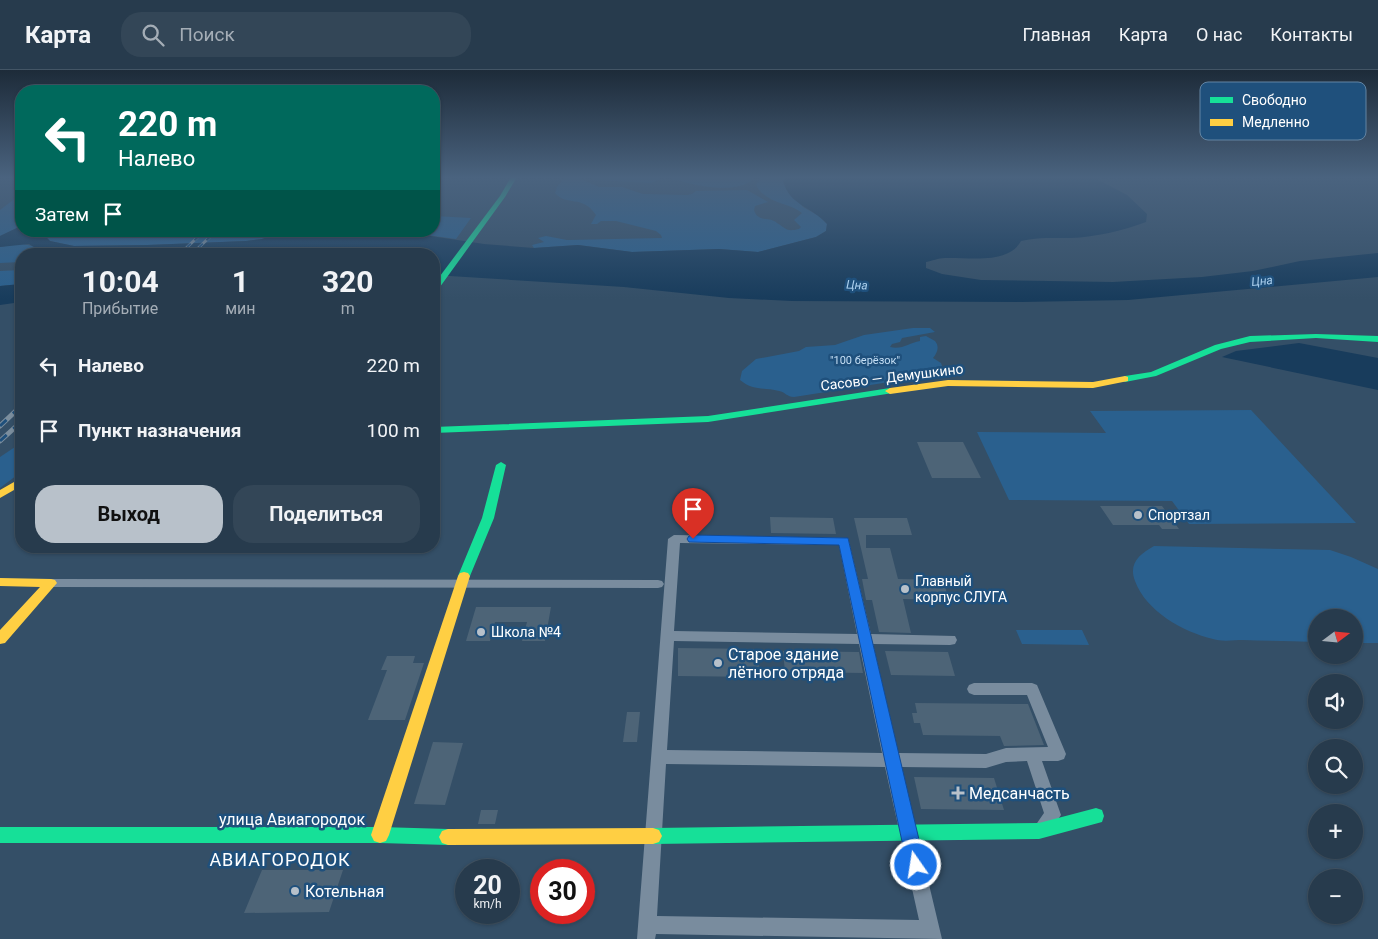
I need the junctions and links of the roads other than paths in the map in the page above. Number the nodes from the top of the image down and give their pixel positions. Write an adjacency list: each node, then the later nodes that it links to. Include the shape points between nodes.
1 (487, 218): 2 (street)
2 (440, 281)
3 (1378, 339): 4 (street, Сасово — Демушкино, via 1316,336 1250,339 1218,347 1154,374 1093,385 948,383 708,419)
4 (440, 430)
5 (501, 465): 10 (street, улица Авиагородок, via 488,518)
6 (15, 485): 7 (street)
7 (0, 495)
8 (0, 582): 9 (street)
9 (51, 583): 10 (street); 14 (street)
10 (461, 584): 11 (street); 24 (street, улица Авиагородок)
11 (658, 584)
12 (667, 636): 13 (street); 13 (street, via 674,539 844,541); 18 (street)
13 (865, 638): 15 (street); 19 (street)
14 (0, 639)
15 (950, 640)
16 (974, 689): 17 (street, via 1032,689 1058,754)
17 (1032, 754): 19 (street, via 986,760); 21 (street, via 1053,814)
18 (658, 757): 19 (street); 25 (street)
19 (892, 759): 22 (street)
20 (1096, 816): 21 (street)
21 (1039, 831): 22 (street)
22 (909, 832): 25 (street); 27 (street)
23 (0, 835): 24 (street, улица Авиагородок)
24 (380, 835): 25 (street)
25 (653, 837): 26 (street)
26 (646, 932): 27 (street)
27 (932, 934)

